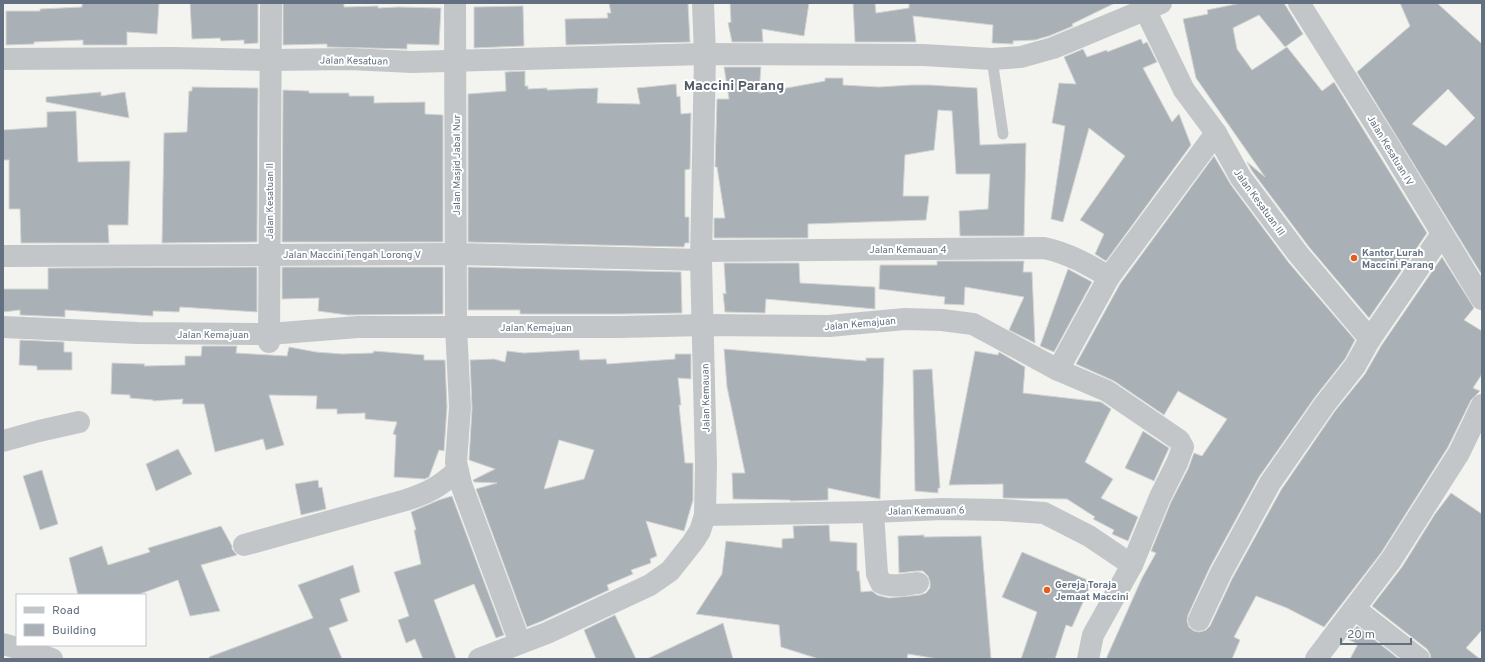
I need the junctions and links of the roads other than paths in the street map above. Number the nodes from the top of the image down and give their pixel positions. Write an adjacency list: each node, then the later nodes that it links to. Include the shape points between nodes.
1 (271, 3): 9 (street, Jalan Kesatuan II)
2 (455, 3): 10 (street, Jalan Masjid Jabal Nur)
3 (703, 3): 6 (street, Jalan Kemauan)
4 (1299, 3): 13 (street, Jalan Kesatuan IV)
5 (1150, 5): 7 (street, Jalan Kesatuan, via 1053,48 1021,57); 11 (street, Jalan Kesatuan III, via 1184,90)
6 (705, 54): 7 (street, Jalan Kesatuan, via 924,55); 10 (street, Jalan Kesatuan); 16 (street, Jalan Kemauan)
7 (992, 59): 12 (lane)
8 (3, 60): 9 (street, Jalan Kesatuan)
9 (270, 60): 10 (street, Jalan Kesatuan); 14 (street, Jalan Kesatuan II)
10 (456, 60): 15 (street, Jalan Masjid Jabal Nur)
11 (1216, 133): 18 (street); 24 (street, Jalan Kesatuan III, via 1241,178 1299,255)
12 (1003, 134)
13 (1442, 234): 19 (street, Jalan Kesatuan IV); 24 (street)
14 (269, 254): 15 (street, Jalan Maccini Tengah Lorong V); 17 (street, Jalan Maccini Tengah Lorong V); 23 (street, Jalan Kesatuan II)
15 (456, 254): 16 (street, Jalan Maccini Tengah Lorong V); 22 (street, Jalan Masjid Jabal Nur)
16 (701, 255): 18 (street, Jalan Kemauan 4, via 1044,248 1089,264); 20 (street, Jalan Kemauan)
17 (3, 256)
18 (1109, 277): 25 (street)
19 (1482, 299)
20 (704, 325): 22 (street, Jalan Kemajuan); 25 (street, Jalan Kemajuan, via 829,326 905,319 942,320 972,324); 31 (street, Jalan Kemauan)
21 (3, 327): 23 (street, Jalan Kemajuan)
22 (456, 327): 23 (street, Jalan Kemajuan, via 358,327); 29 (street, Jalan Masjid Jabal Nur, via 460,407)
23 (269, 338)
24 (1370, 339): 36 (street, via 1355,366 1325,404 1270,484 1221,573)
25 (1058, 370): 33 (street, Jalan Kemajuan, via 1107,391 1179,440 1183,447)
26 (1482, 405): 35 (street, via 1459,453 1391,560)
27 (79, 422): 28 (street)
28 (3, 441)
29 (457, 471): 32 (street, via 441,485 406,500); 37 (street, Jalan Masjid Jabal Nur)
30 (873, 512): 31 (street, Jalan Kemauan 6); 33 (street, Jalan Kemauan 6, via 942,509 1044,513 1089,536); 34 (street, via 877,574 881,583)
31 (704, 515): 37 (street, Jalan Kemauan, via 694,542 670,571 650,585)
32 (244, 545)
33 (1132, 565): 41 (street, via 1093,635)
34 (918, 583)
35 (1355, 609): 42 (street); 43 (street)
36 (1199, 620)
37 (520, 643): 40 (street, Jalan Kemauan)
38 (3, 644): 39 (street)
39 (52, 659)
40 (478, 659)
41 (1088, 659)
42 (1316, 659)
43 (1419, 659)

